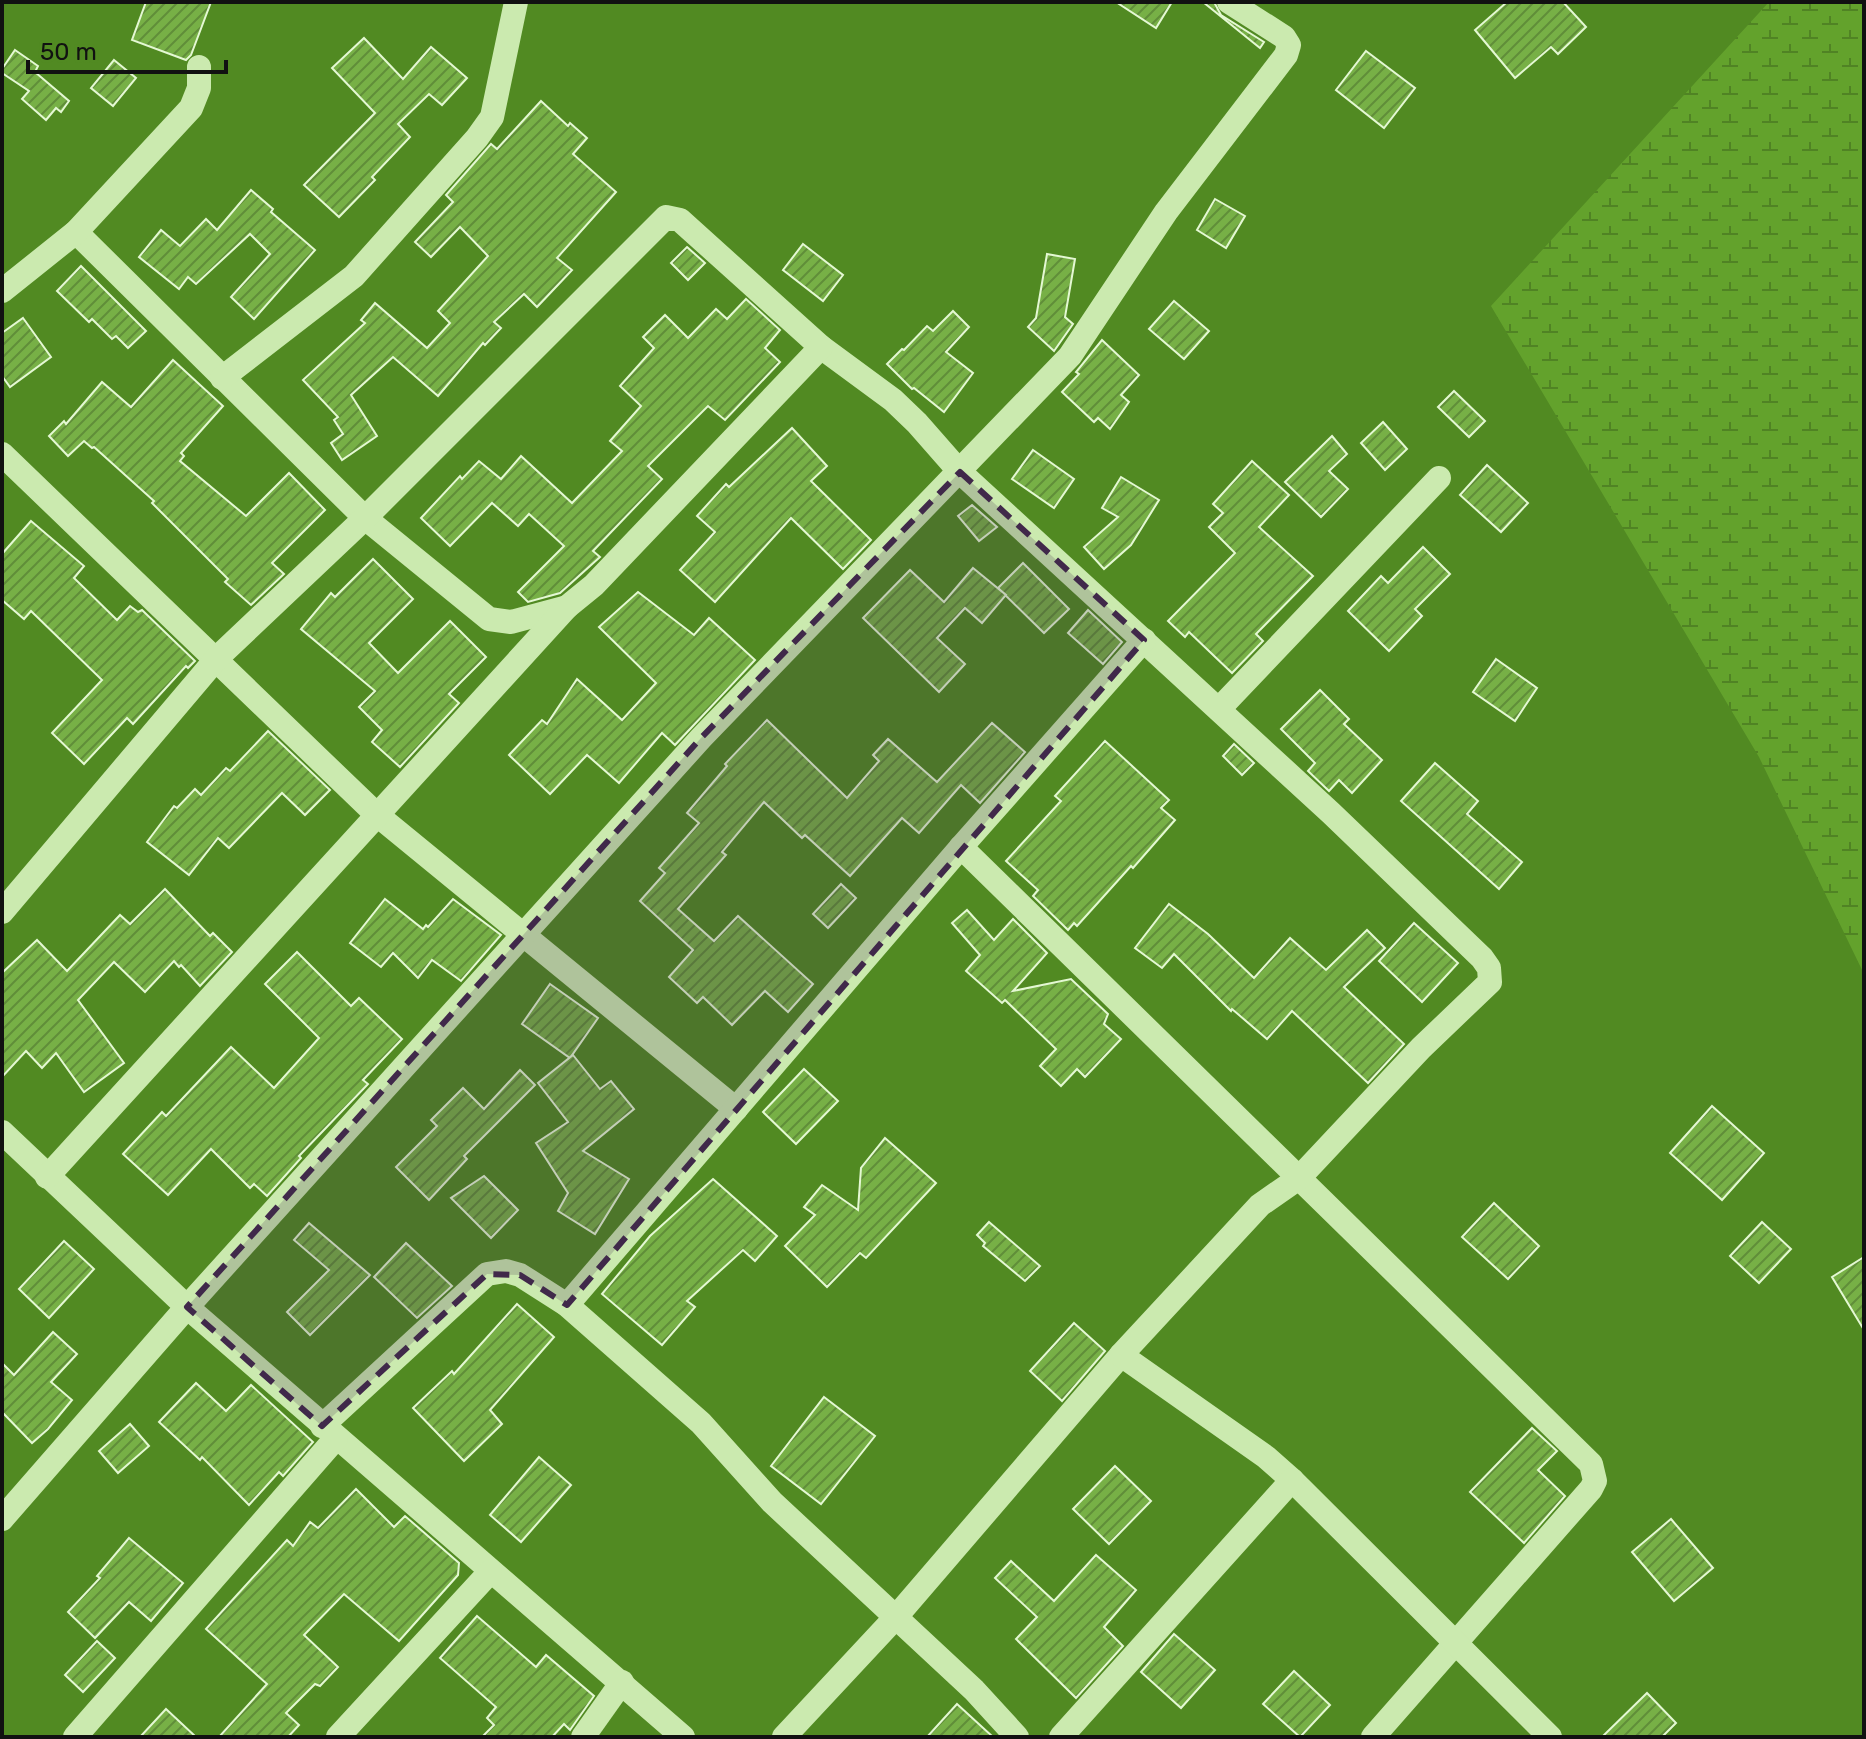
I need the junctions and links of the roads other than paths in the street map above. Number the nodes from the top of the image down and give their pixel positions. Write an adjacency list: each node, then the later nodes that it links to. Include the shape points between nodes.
1 (516, 2): 7 (street, via 492,117 477,138 354,276)
2 (1229, 2): 9 (street, via 1284,37 1289,45 1286,55 1166,212 1070,356)
3 (199, 67): 4 (street, via 199,88 191,108)
4 (76, 232): 5 (street); 7 (street)
5 (2, 291)
6 (821, 347): 9 (street, via 893,400); 11 (street, via 680,220 666,217); 12 (street)
7 (222, 378): 11 (street)
8 (2, 454): 14 (street)
9 (960, 472): 13 (street); 19 (street, via 701,738)
10 (1439, 478): 15 (street)
11 (365, 518): 12 (street, via 489,619 511,622); 14 (street)
12 (567, 607): 16 (street)
13 (1144, 640): 15 (street); 17 (street)
14 (217, 658): 16 (street); 18 (street)
15 (1219, 709): 23 (street, via 1489,968 1490,982)
16 (376, 814): 19 (street); 22 (street)
17 (961, 847): 20 (street); 23 (street)
18 (2, 912)
19 (523, 937): 20 (street); 25 (street)
20 (736, 1109): 24 (street)
21 (2, 1132): 22 (street)
22 (47, 1177): 25 (street)
23 (1299, 1178): 26 (street, via 1260,1205); 32 (street, via 1591,1464 1591,1489)
24 (567, 1305): 27 (street, via 520,1275 487,1274); 31 (street, via 701,1423 772,1502)
25 (187, 1307): 27 (street); 29 (street)
26 (1121, 1355): 28 (street); 31 (street)
27 (329, 1432): 30 (street); 34 (street)
28 (1292, 1480): 32 (street); 40 (street)
29 (2, 1519)
30 (490, 1572): 33 (street); 35 (street)
31 (895, 1618): 38 (street); 39 (street)
32 (1455, 1644): 41 (street); 42 (street)
33 (622, 1682): 36 (street); 37 (street)
34 (75, 1737)
35 (338, 1737)
36 (583, 1737)
37 (683, 1737)
38 (784, 1737)
39 (1017, 1737)
40 (1061, 1737)
41 (1373, 1737)
42 (1550, 1737)

